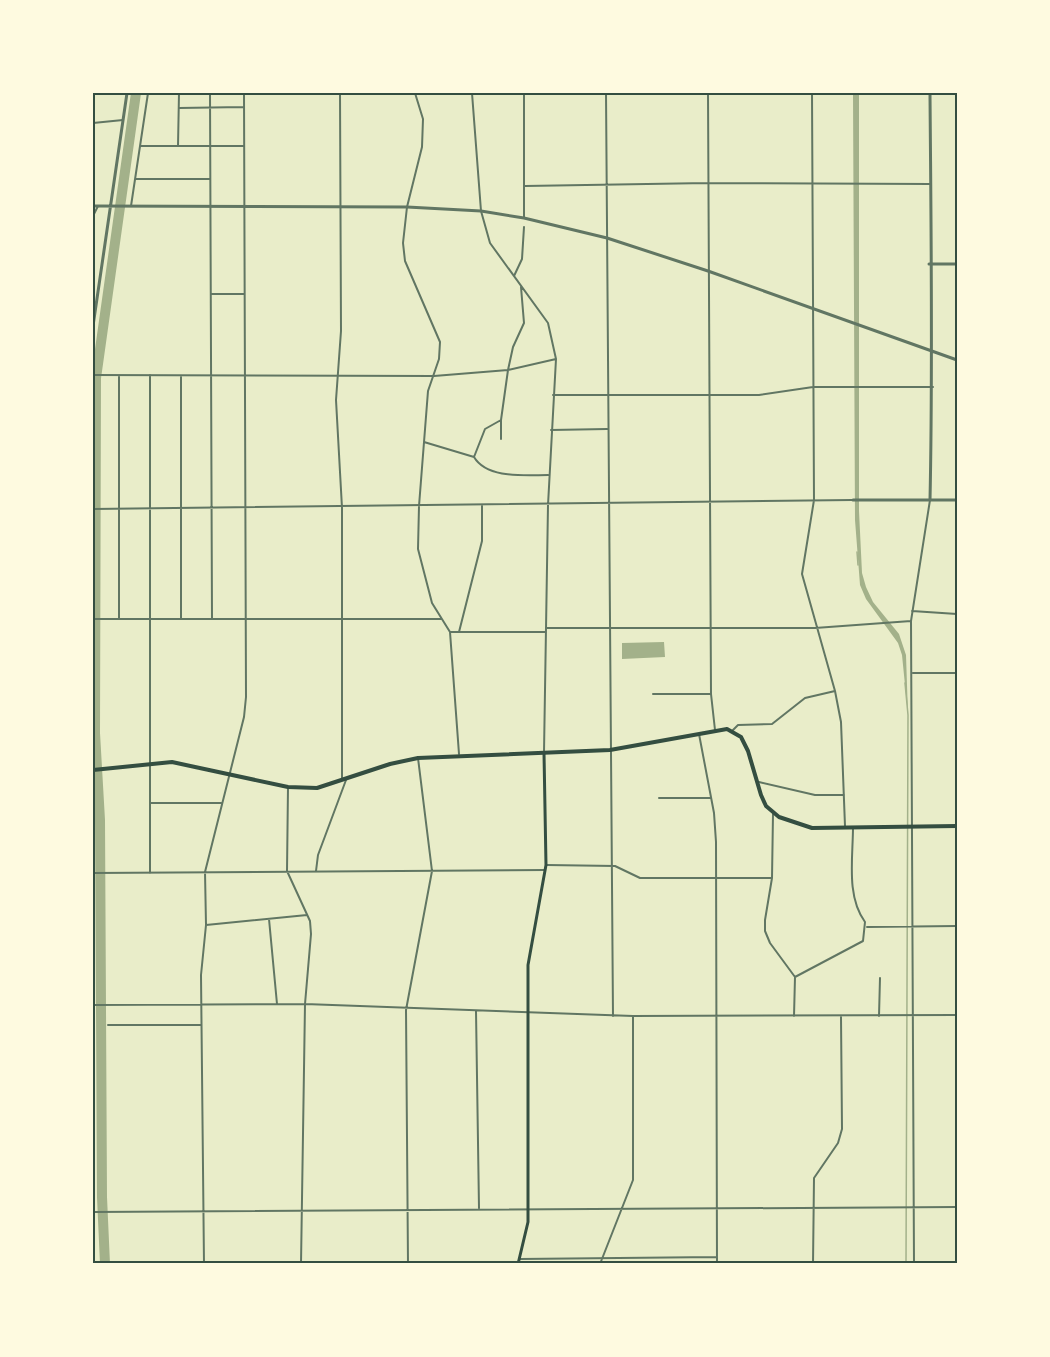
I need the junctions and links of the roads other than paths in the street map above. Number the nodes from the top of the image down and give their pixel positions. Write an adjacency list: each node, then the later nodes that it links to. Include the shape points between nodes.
1 (127, 93): 17 (street)
2 (148, 93): 19 (street)
3 (179, 93): 16 (street)
4 (210, 93): 14 (street)
5 (244, 93): 15 (street)
6 (340, 93): 35 (street)
7 (415, 93): 36 (street, via 423,119 422,147)
8 (472, 93): 37 (street)
9 (524, 93): 28 (street)
10 (606, 93): 29 (street)
11 (708, 93): 25 (street)
12 (812, 93): 27 (street)
13 (930, 93): 26 (street)
14 (210, 107): 15 (street); 16 (street); 21 (street)
15 (244, 107): 22 (street)
16 (178, 108): 20 (street)
17 (123, 120): 18 (street); 31 (street)
18 (93, 123)
19 (140, 146): 20 (street); 23 (street)
20 (178, 146): 21 (street)
21 (211, 146): 22 (street); 24 (street)
22 (244, 146): 34 (street)
23 (135, 179): 24 (street); 32 (street)
24 (211, 179): 33 (street)
25 (708, 183): 27 (street); 29 (street); 44 (street)
26 (930, 184): 27 (street); 42 (street)
27 (813, 185): 50 (street)
28 (525, 186): 29 (street); 39 (street)
29 (606, 186): 41 (street)
30 (95, 206): 31 (street); 38 (street)
31 (111, 206): 32 (street); 49 (street)
32 (130, 207): 33 (street)
33 (211, 207): 34 (street); 47 (street)
34 (244, 207): 35 (street); 48 (street)
35 (340, 207): 36 (street); 62 (street, via 341,331)
36 (407, 207): 37 (street); 63 (street, via 405,261 440,342)
37 (481, 211): 39 (street); 45 (street, via 490,243)
38 (93, 216)
39 (524, 218): 41 (street)
40 (524, 227): 45 (street, via 522,259)
41 (607, 238): 44 (street); 67 (street)
42 (929, 264): 43 (street); 52 (street)
43 (957, 264)
44 (708, 271): 50 (street); 68 (street)
45 (514, 276): 46 (street)
46 (521, 287): 53 (street, via 548,323); 55 (street, via 524,323)
47 (211, 294): 48 (street); 60 (street)
48 (244, 294): 61 (street)
49 (95, 296): 51 (street)
50 (814, 310): 52 (street); 64 (street)
51 (93, 326)
52 (933, 351): 54 (street); 65 (street)
53 (556, 359): 55 (street); 66 (street)
54 (957, 360)
55 (508, 370): 63 (street); 69 (street)
56 (93, 375): 57 (street)
57 (119, 375): 58 (street); 87 (street)
58 (150, 375): 59 (street); 88 (street)
59 (181, 375): 60 (street); 89 (street)
60 (211, 375): 61 (street); 90 (street)
61 (244, 375): 62 (street); 91 (street)
62 (337, 375): 63 (street); 85 (street)
63 (434, 376): 73 (street, via 428,391)
64 (813, 387): 65 (street); 68 (street, via 759,395); 76 (street)
65 (933, 387): 78 (street)
66 (553, 396): 67 (street); 71 (street)
67 (607, 396): 68 (street); 70 (street)
68 (710, 396): 80 (street)
69 (501, 420): 72 (street); 74 (street, via 485,429)
70 (607, 429): 71 (street); 81 (street)
71 (552, 430): 75 (street)
72 (501, 439)
73 (424, 442): 74 (street); 84 (street)
74 (474, 457): 75 (street, via 479,465 508,475)
75 (549, 476): 83 (street)
76 (814, 500): 77 (street); 80 (street); 104 (street, via 802,574)
77 (853, 500): 78 (street)
78 (930, 500): 79 (street); 92 (street)
79 (957, 500)
80 (709, 501): 81 (street); 103 (street)
81 (608, 502): 83 (street); 105 (street)
82 (482, 505): 83 (street); 84 (street); 108 (street, via 482,541)
83 (548, 505): 106 (street)
84 (419, 506): 85 (street); 100 (street, via 418,549 432,603)
85 (342, 508): 91 (street); 99 (street)
86 (93, 509): 87 (street)
87 (119, 509): 88 (street); 95 (street)
88 (150, 509): 89 (street); 101 (street)
89 (181, 509): 90 (street); 96 (street)
90 (212, 509): 91 (street); 97 (street)
91 (245, 509): 98 (street)
92 (912, 611): 93 (street); 102 (street)
93 (957, 614)
94 (93, 619): 95 (street)
95 (119, 619): 101 (street)
96 (181, 619): 97 (street); 101 (street)
97 (212, 619): 98 (street)
98 (245, 619): 99 (street); 123 (street, via 244,717)
99 (342, 619): 100 (street); 124 (street)
100 (442, 619): 107 (street)
101 (149, 620): 121 (street)
102 (911, 621): 104 (street); 109 (street)
103 (711, 628): 104 (street); 105 (street); 113 (street)
104 (815, 628): 111 (street)
105 (609, 629): 106 (street); 117 (street)
106 (546, 630): 108 (street); 118 (street)
107 (450, 632): 108 (street); 119 (street)
108 (459, 632)
109 (913, 673): 110 (street); 135 (street)
110 (957, 673)
111 (835, 691): 115 (street, via 806,698 772,724 738,725); 127 (street, via 841,722)
112 (653, 694): 113 (street)
113 (711, 694): 114 (street)
114 (715, 730): 115 (main road); 116 (main road)
115 (733, 730): 125 (main road, via 741,736 748,751)
116 (699, 733): 117 (main road); 129 (street)
117 (610, 750): 118 (main road); 138 (street)
118 (544, 752): 119 (main road); 137 (main road)
119 (459, 754): 120 (main road)
120 (418, 758): 124 (main road); 142 (street)
121 (150, 763): 122 (main road); 123 (main road, via 194,765); 130 (street)
122 (93, 770)
123 (228, 775): 126 (main road); 131 (street)
124 (344, 781): 126 (main road, via 317,788); 141 (street)
125 (757, 782): 127 (street, via 815,795); 132 (main road, via 760,795)
126 (288, 787): 140 (street)
127 (844, 795): 133 (street)
128 (658, 798): 129 (street)
129 (711, 798): 146 (street)
130 (150, 803): 131 (street); 145 (street)
131 (221, 803): 143 (street)
132 (773, 814): 133 (main road, via 812,828); 147 (street)
133 (845, 826): 134 (main road)
134 (853, 826): 135 (main road); 153 (street, via 853,892 856,910)
135 (914, 826): 136 (main road); 151 (street)
136 (957, 826)
137 (546, 865): 138 (street); 139 (main road)
138 (611, 866): 146 (street, via 640,878); 165 (street)
139 (545, 870): 142 (street); 162 (main road, via 528,965)
140 (287, 871): 141 (street); 143 (street); 148 (street)
141 (316, 871): 142 (street)
142 (432, 871): 160 (street)
143 (205, 872): 145 (street); 150 (street)
144 (93, 873): 145 (street)
145 (150, 873)
146 (716, 878): 147 (street); 167 (street)
147 (772, 878): 154 (street, via 765,931)
148 (307, 915): 149 (street); 157 (street, via 311,934)
149 (269, 919): 150 (street); 156 (street)
150 (206, 925): 159 (street)
151 (914, 926): 152 (street); 153 (street); 163 (street)
152 (957, 926)
153 (866, 927): 154 (street, via 863,941)
154 (795, 977): 168 (street)
155 (880, 978): 170 (street)
156 (277, 1004): 157 (street); 159 (street)
157 (305, 1004): 160 (street); 180 (street)
158 (93, 1005): 159 (street)
159 (201, 1005): 172 (street)
160 (406, 1010): 161 (street); 181 (street)
161 (476, 1011): 162 (street); 176 (street)
162 (528, 1011): 165 (street); 177 (main road)
163 (915, 1015): 164 (street); 170 (street); 174 (street)
164 (957, 1015)
165 (613, 1016): 166 (street)
166 (633, 1016): 167 (street); 178 (street, via 633,1180)
167 (716, 1016): 168 (street); 179 (street)
168 (794, 1016): 169 (street)
169 (840, 1016): 170 (street); 173 (street, via 842,1129 838,1143 814,1178)
170 (879, 1016)
171 (108, 1024): 172 (street)
172 (201, 1025): 182 (street)
173 (813, 1206): 174 (street); 179 (street); 195 (street)
174 (913, 1207): 175 (street); 196 (street)
175 (957, 1207)
176 (479, 1208): 177 (street); 181 (street)
177 (529, 1208): 178 (street); 186 (main road)
178 (622, 1208): 179 (street); 187 (street)
179 (717, 1208): 184 (street)
180 (301, 1210): 181 (street); 182 (street); 189 (street)
181 (408, 1210): 190 (street)
182 (204, 1211): 183 (street); 188 (street)
183 (93, 1212)
184 (717, 1257): 185 (street); 194 (street)
185 (635, 1258): 187 (street); 193 (street)
186 (520, 1259): 187 (street); 191 (main road)
187 (602, 1259): 192 (street)
188 (204, 1264)
189 (301, 1264)
190 (408, 1264)
191 (518, 1264)
192 (600, 1264)
193 (635, 1264)
194 (717, 1264)
195 (813, 1264)
196 (914, 1264)

